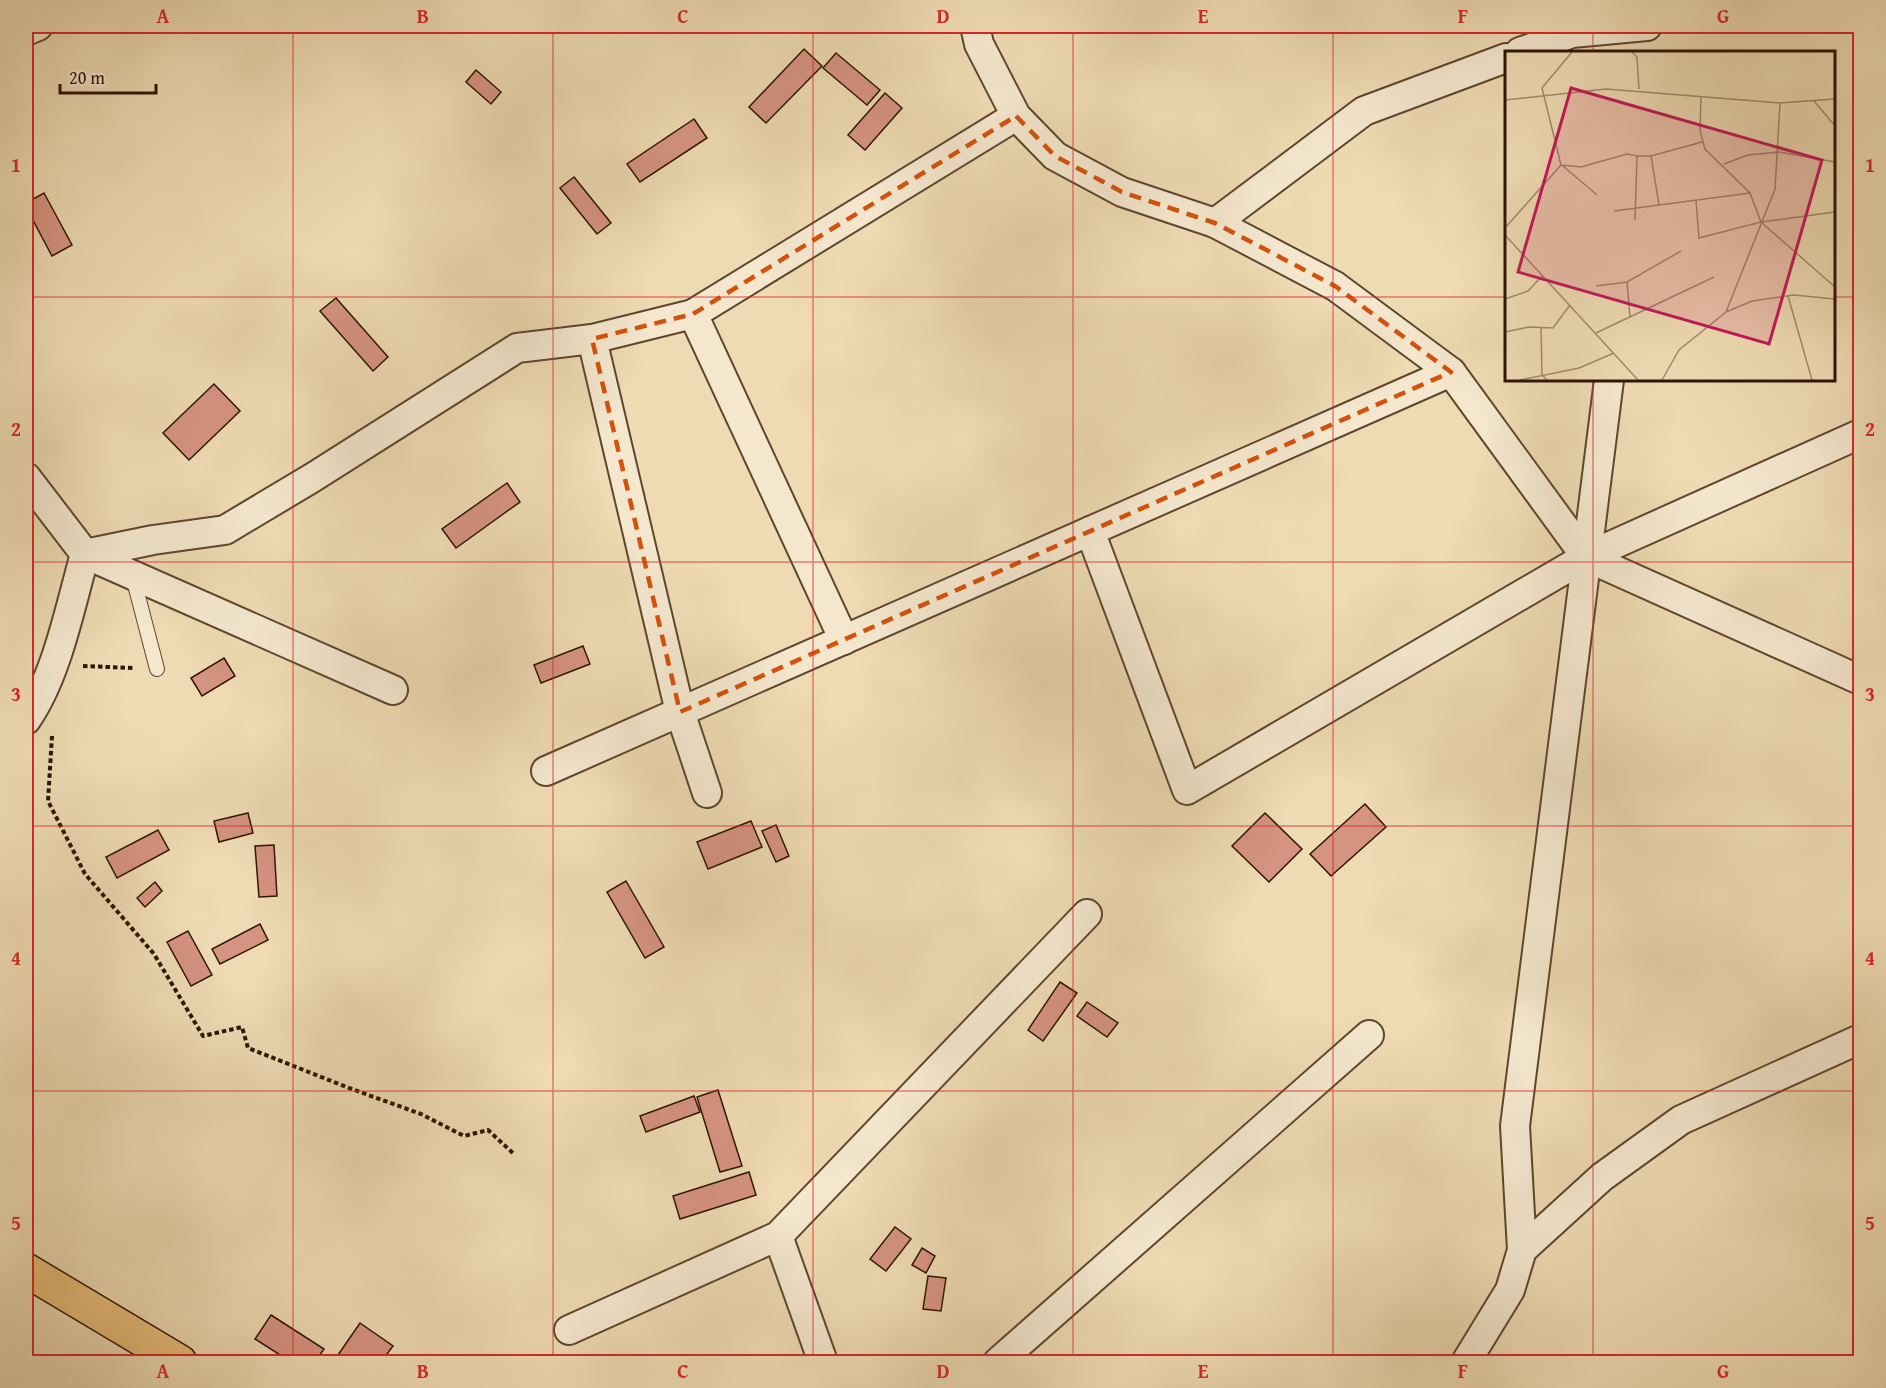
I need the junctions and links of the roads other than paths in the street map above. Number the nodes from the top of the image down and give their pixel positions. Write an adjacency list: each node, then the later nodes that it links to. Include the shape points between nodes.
1 (38, 26): 4 (street)
2 (975, 26): 8 (street, via 979,44)
3 (1647, 26): 5 (street)
4 (26, 31)
5 (1573, 37): 6 (street)
6 (1524, 51)
7 (1505, 58): 9 (street, via 1364,111)
8 (1016, 116): 9 (street, via 1055,156 1122,192); 10 (street)
9 (1215, 222): 12 (street, via 1335,285)
10 (693, 315): 11 (street); 20 (street)
11 (592, 339): 17 (street, via 517,348 225,530); 24 (street)
12 (1451, 372): 16 (street); 18 (street)
13 (1609, 381): 18 (street)
14 (1860, 434): 18 (street)
15 (26, 477): 17 (street)
16 (1090, 531): 18 (street, via 1187,790); 20 (street)
17 (85, 554): 19 (street); 25 (street, via 53,665)
18 (1586, 557): 22 (street); 32 (street, via 1515,1126)
19 (132, 575): 21 (lane); 23 (street)
20 (844, 640): 24 (street)
21 (157, 669)
22 (1860, 680)
23 (393, 690)
24 (680, 712): 26 (street); 27 (street)
25 (26, 720)
26 (546, 771)
27 (706, 793)
28 (1087, 914): 31 (street)
29 (1370, 1035): 37 (street)
30 (1860, 1039): 32 (street, via 1681,1120 1602,1178)
31 (778, 1236): 34 (street); 36 (street)
32 (1522, 1250): 38 (street, via 1510,1290)
33 (26, 1270): 35 (main road)
34 (568, 1330)
35 (178, 1362)
36 (824, 1362)
37 (998, 1362)
38 (1466, 1362)

